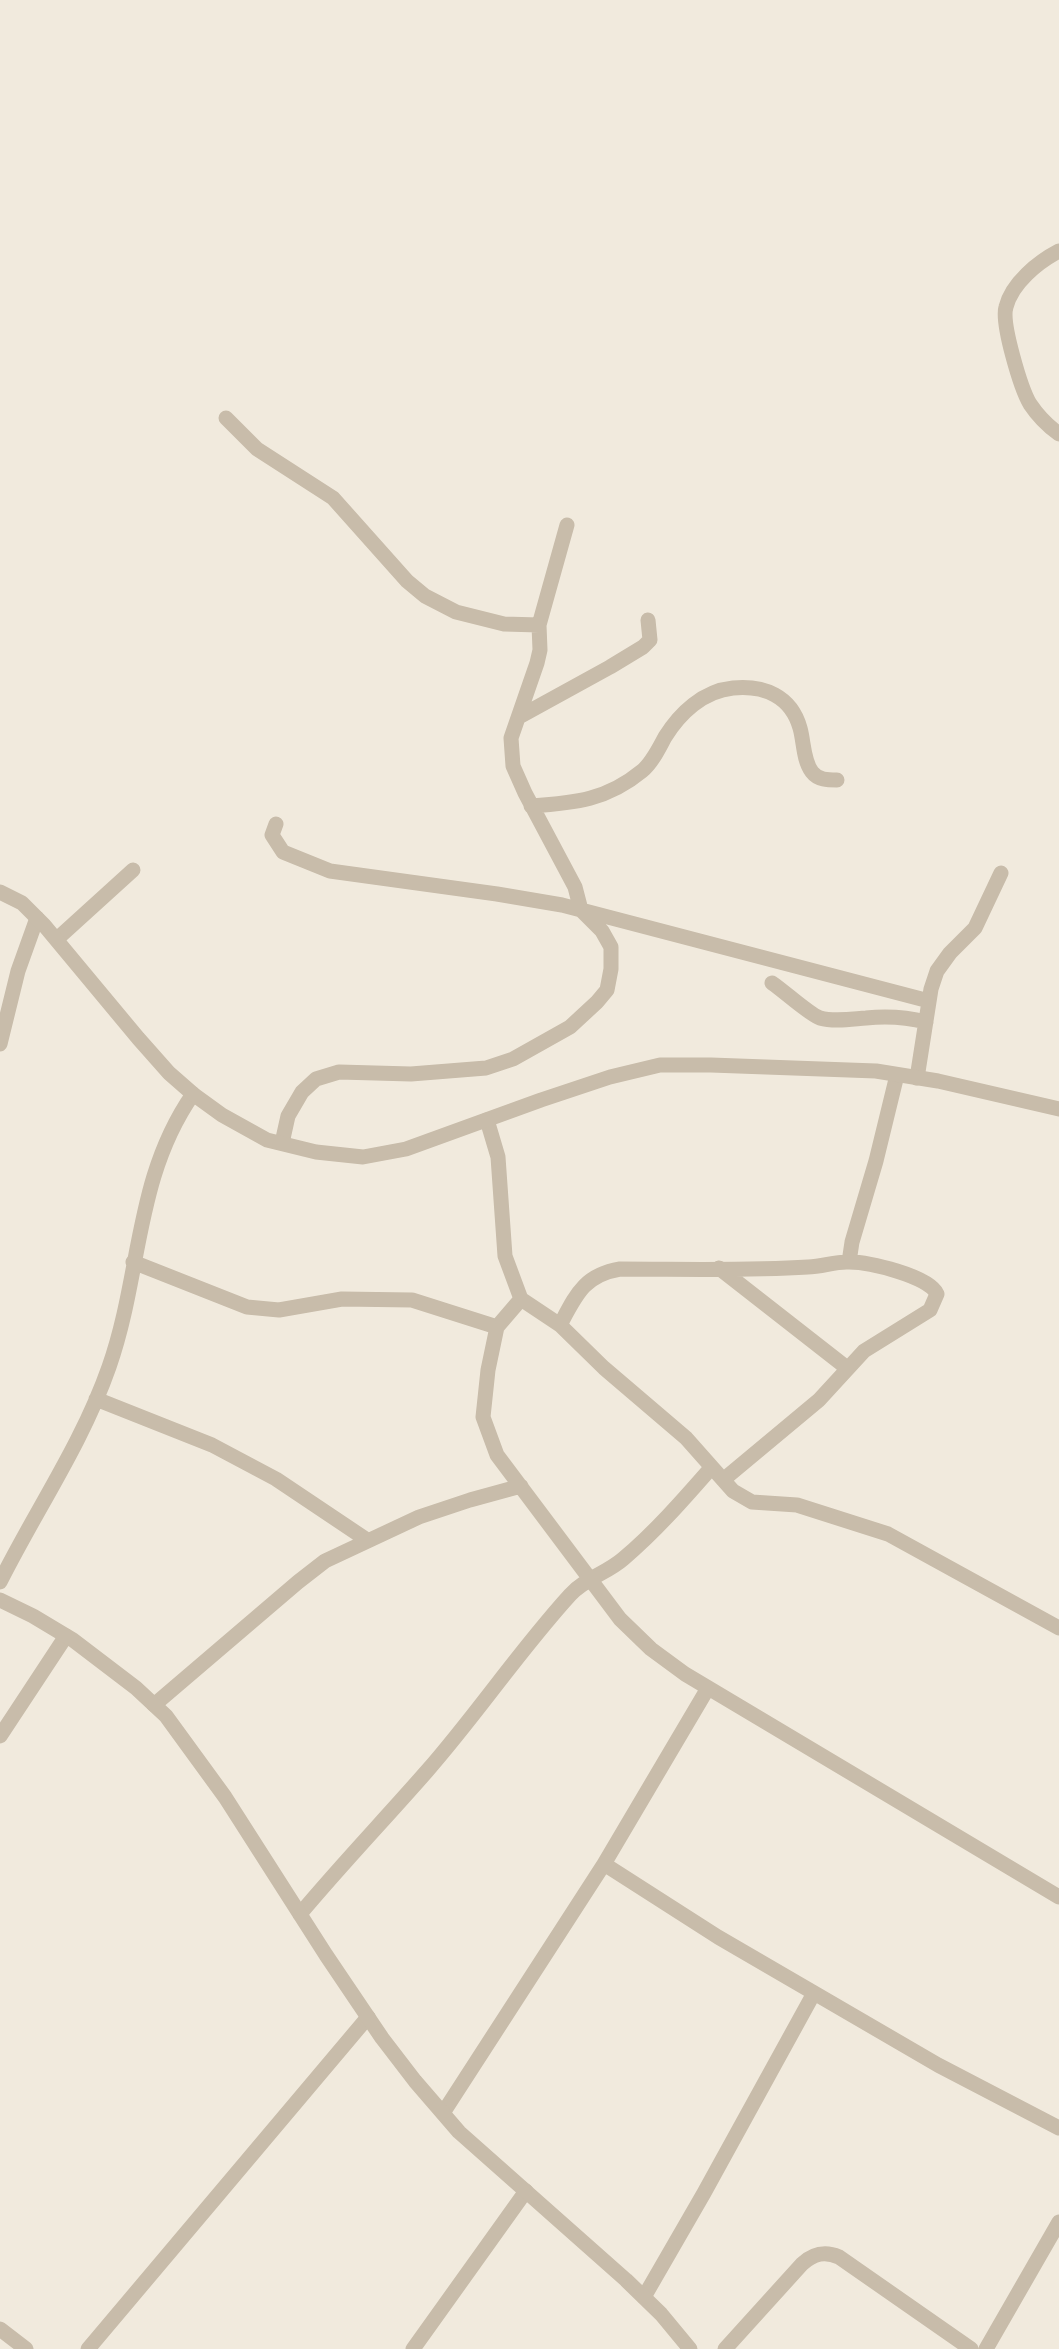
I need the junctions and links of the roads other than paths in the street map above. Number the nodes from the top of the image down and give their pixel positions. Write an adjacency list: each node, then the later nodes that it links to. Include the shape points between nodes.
1 (1059, 251): 3 (street, via 1028,273 1005,308 1007,331 1023,388 1038,416)
2 (226, 418): 6 (street, via 257,449 333,498 407,582 425,596 456,612 504,624)
3 (1059, 434)
4 (567, 525): 6 (street)
5 (648, 620): 7 (street, via 650,640 643,647)
6 (539, 625): 7 (street, via 540,650)
7 (519, 717): 9 (street, via 511,738 513,766)
8 (837, 780): 9 (street, via 821,779 812,772 793,709 778,695 733,688 712,693 684,711 644,770 604,796)
9 (531, 806): 14 (street, via 574,887)
10 (276, 824): 14 (street, via 272,835 283,852 330,871)
11 (133, 870): 16 (street)
12 (1001, 873): 18 (street, via 975,928 938,971)
13 (0, 892): 15 (street, via 22,903)
14 (581, 910): 18 (street); 26 (street, via 602,931 611,947 611,969 607,990 570,1027 513,1059 486,1068 411,1074 339,1072 316,1079 302,1092 288,1116)
15 (38, 918): 16 (street); 20 (street, via 18,971)
16 (57, 939): 23 (street, via 138,1038)
17 (772, 983): 19 (street, via 820,1018 894,1017)
18 (929, 1001): 19 (street)
19 (926, 1022): 22 (street)
20 (0, 1044)
21 (897, 1075): 22 (street); 25 (street, via 735,1065 660,1065 610,1077); 28 (street)
22 (917, 1078): 24 (street)
23 (193, 1094): 26 (street, via 222,1116 267,1140); 27 (street, via 169,1133 154,1170)
24 (1059, 1109)
25 (487, 1120): 26 (street, via 406,1149 363,1158); 30 (street, via 498,1157 505,1256)
26 (282, 1143)
27 (133, 1262): 32 (street, via 247,1307 279,1310 342,1299 412,1300); 34 (street, via 126,1310)
28 (849, 1262): 29 (street, via 810,1268); 33 (street, via 883,1267 921,1280 929,1283 937,1294 930,1310 864,1351)
29 (719, 1268): 31 (street, via 620,1269 602,1273 580,1290); 33 (street)
30 (521, 1299): 31 (street); 32 (street)
31 (560, 1325): 35 (street, via 686,1438)
32 (497, 1327): 37 (street, via 483,1417 497,1455)
33 (848, 1368): 36 (street, via 819,1400)
34 (96, 1399): 38 (street, via 213,1445 276,1479); 40 (street, via 53,1489)
35 (711, 1468): 36 (street); 39 (street, via 621,1561)
36 (723, 1480): 42 (street, via 752,1502 797,1505 888,1534)
37 (521, 1486): 38 (street, via 419,1517); 39 (street)
38 (367, 1540): 45 (street, via 326,1561 298,1582)
39 (591, 1580): 44 (street, via 620,1619 651,1649); 49 (street, via 572,1592 427,1771)
40 (0, 1582)
41 (0, 1600): 43 (street)
42 (1059, 1628)
43 (66, 1636): 45 (street); 46 (street)
44 (708, 1688): 47 (street); 48 (street)
45 (154, 1705): 49 (street, via 225,1797)
46 (0, 1736)
47 (604, 1864): 50 (street); 52 (street)
48 (1059, 1897)
49 (300, 1914): 51 (street)
50 (814, 1993): 53 (street, via 938,2065); 56 (street)
51 (368, 2017): 52 (street); 59 (street)
52 (443, 2114): 54 (street)
53 (1059, 2128)
54 (526, 2191): 56 (street); 60 (street)
55 (1059, 2222): 64 (street)
56 (644, 2297): 61 (street)
57 (0, 2329): 58 (street)
58 (26, 2349)
59 (88, 2349)
60 (413, 2349)
61 (690, 2349)
62 (725, 2349): 63 (street, via 802,2264 824,2253 839,2257)
63 (971, 2349)
64 (986, 2349)

